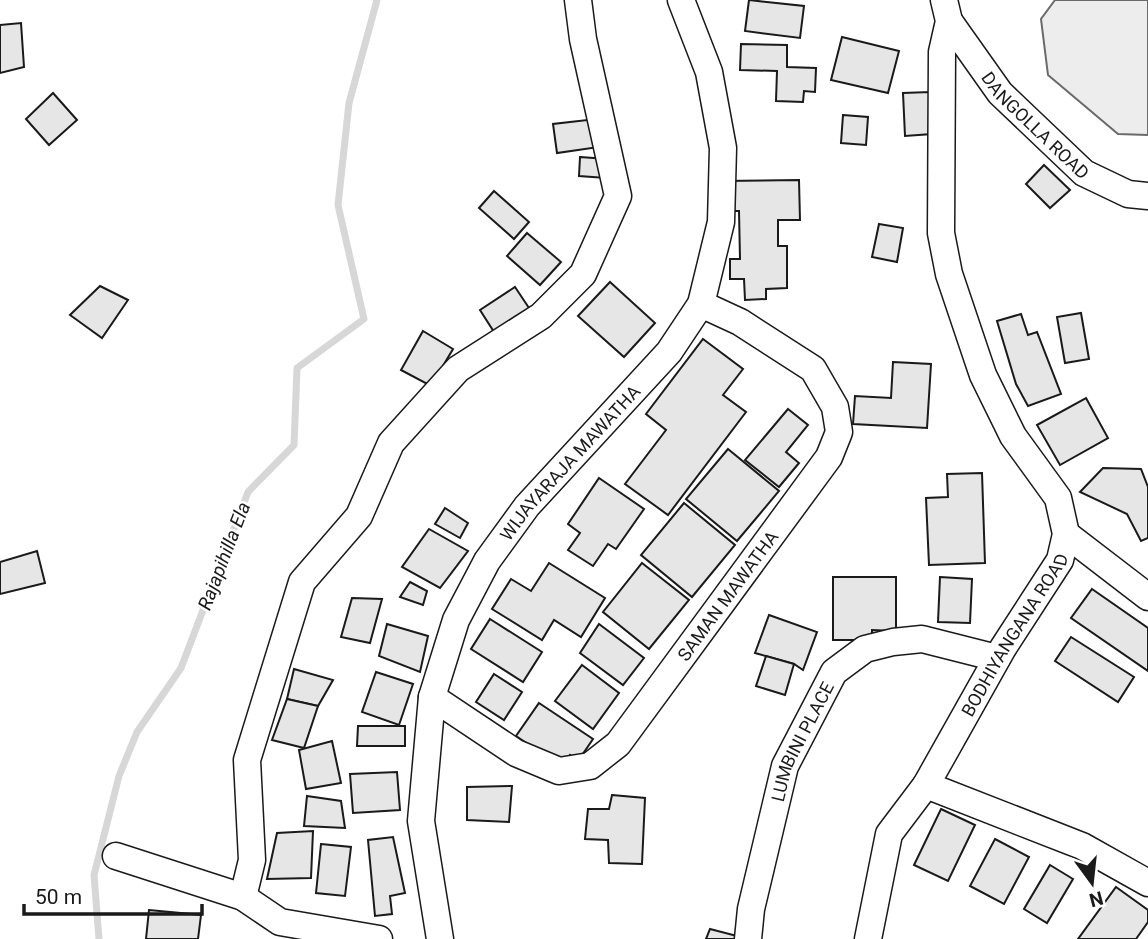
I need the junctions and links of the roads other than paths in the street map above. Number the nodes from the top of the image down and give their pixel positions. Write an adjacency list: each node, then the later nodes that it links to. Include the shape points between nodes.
1 (578, 0): 13 (street, via 618,196 583,274 541,316 458,369 391,443 359,516 302,582 247,760 252,860)
2 (681, 0): 5 (street, WIJAYARAJA MAWATHA, via 709,72 723,148 721,222)
3 (946, 10): 4 (street, DANGOLLA ROAD, via 1000,93 1084,173 1128,194); 6 (street, BODHIYANGANA ROAD, via 941,219 949,274 983,375 1013,436 1058,498)
4 (1148, 196)
5 (701, 304): 9 (street, WIJAYARAJA MAWATHA, via 669,352 527,506 487,561 456,620); 9 (street, SAMAN MAWATHA, via 740,322 813,369 835,407 839,432 829,457 618,744 590,766 559,771 516,753)
6 (1066, 534): 7 (street); 8 (street, BODHIYANGANA ROAD, via 1060,560)
7 (1148, 597)
8 (997, 658): 10 (street, BODHIYANGANA ROAD); 17 (street, LUMBINI PLACE, via 922,639 865,649 834,673 785,765)
9 (432, 697): 16 (street, WIJAYARAJA MAWATHA, via 421,821)
10 (926, 785): 12 (street, via 1082,846); 18 (street, BODHIYANGANA ROAD, via 889,834)
11 (116, 856): 13 (street)
12 (1148, 883)
13 (243, 897): 14 (street)
14 (275, 931): 15 (street)
15 (379, 939)
16 (440, 939)
17 (748, 939)
18 (868, 939)

